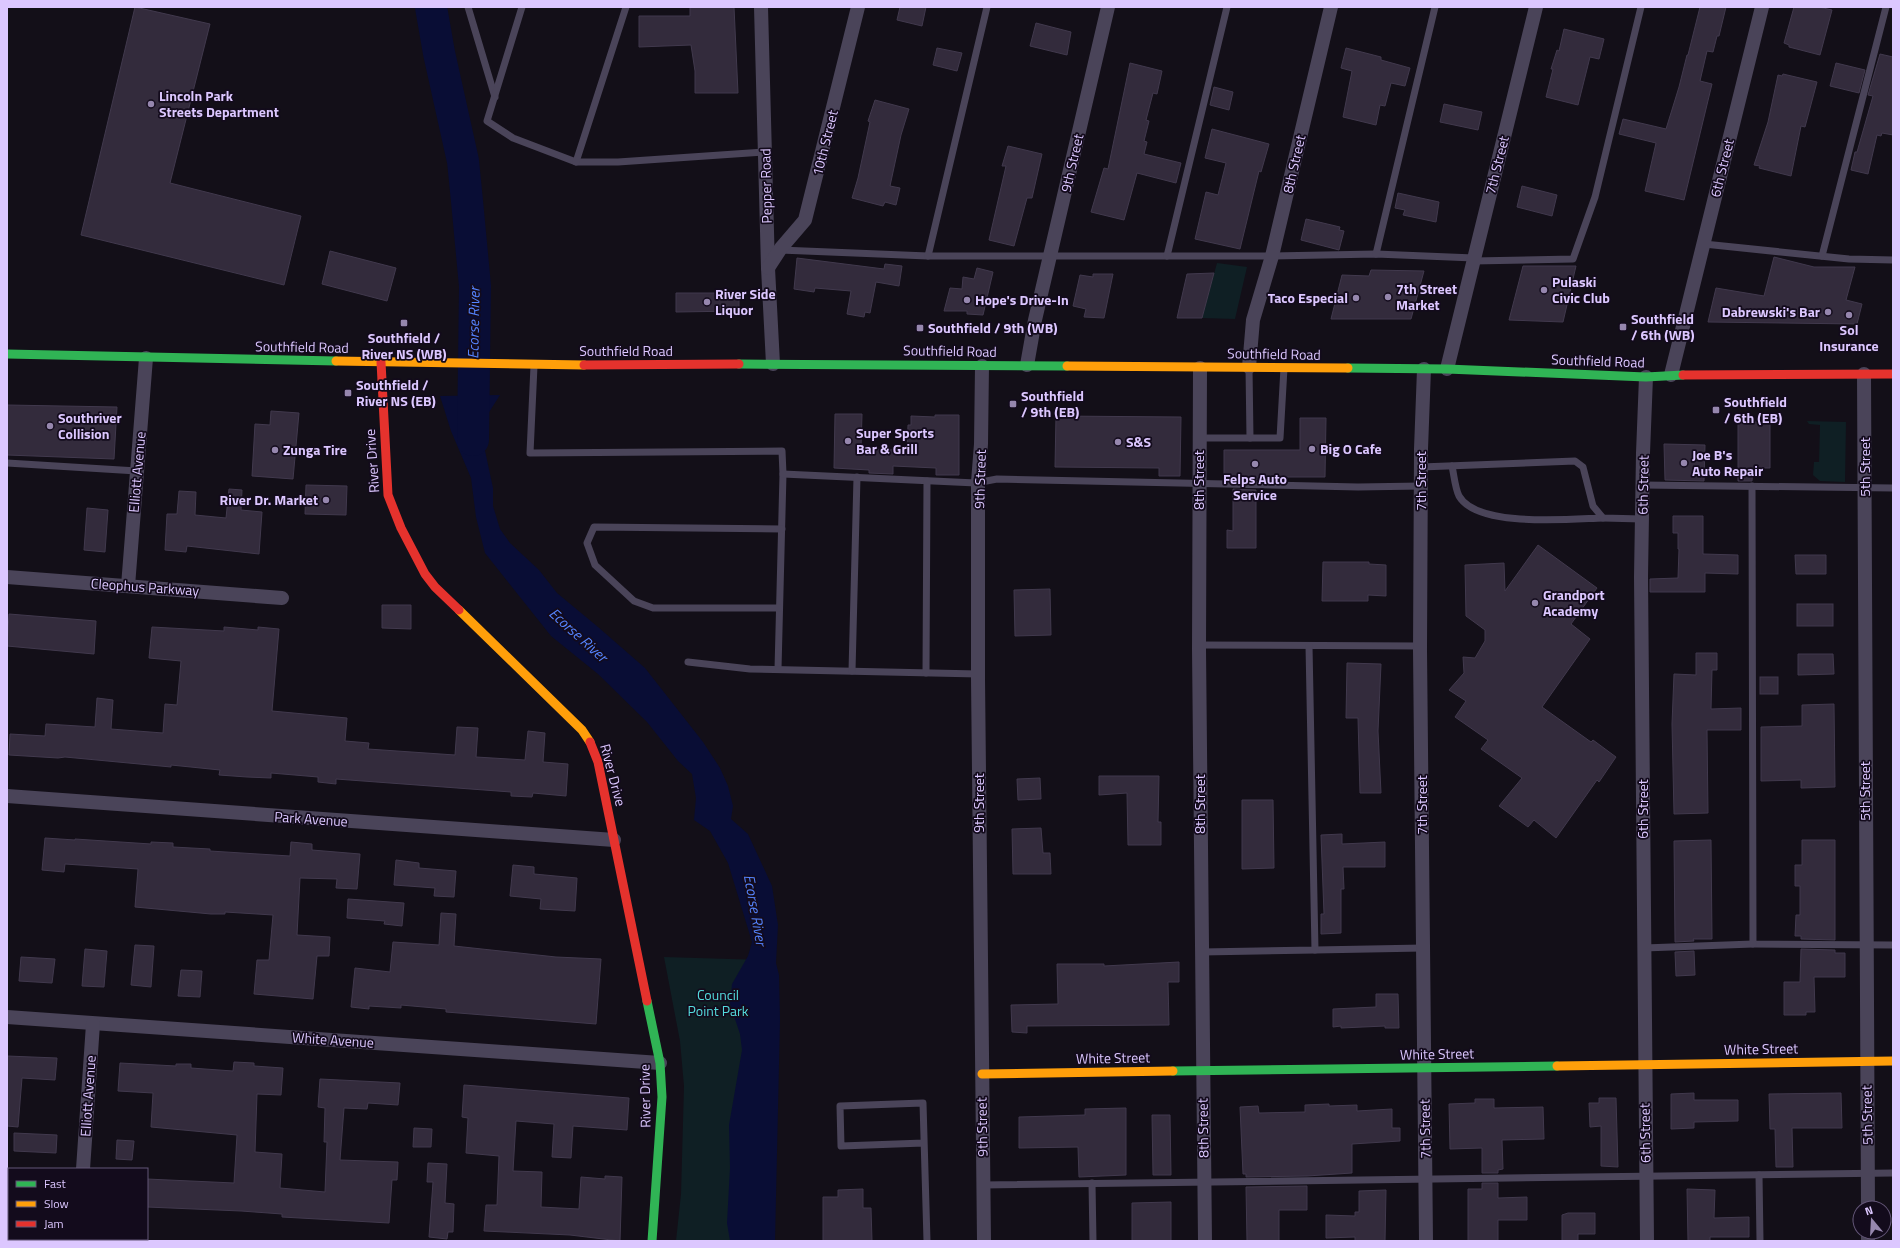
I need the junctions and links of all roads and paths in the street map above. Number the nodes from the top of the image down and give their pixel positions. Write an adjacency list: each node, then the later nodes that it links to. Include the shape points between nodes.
1 (468, 7): 15 (lane)
2 (522, 7): 15 (lane)
3 (626, 7): 17 (lane)
4 (761, 7): 16 (street, Pepper Road)
5 (858, 7): 19 (street, 10th Street, via 805,220)
6 (987, 7): 22 (lane)
7 (1108, 7): 21 (street, 9th Street)
8 (1227, 7): 23 (lane)
9 (1331, 7): 24 (street, 8th Street)
10 (1435, 7): 20 (lane)
11 (1536, 7): 26 (street, 7th Street)
12 (1640, 7): 26 (lane, via 1594,197 1573,259)
13 (1762, 7): 18 (street, 6th Street)
14 (1886, 7): 25 (lane)
15 (495, 97): 17 (lane, via 487,121 513,138)
16 (766, 152): 17 (lane, via 618,162); 28 (street, Pepper Road)
17 (576, 162)
18 (1704, 244): 25 (lane); 43 (street, 6th Street)
19 (780, 250): 22 (lane); 28 (street, 10th Street)
20 (1376, 254): 24 (lane); 26 (lane)
21 (1050, 255): 22 (lane); 23 (lane); 35 (street, 9th Street)
22 (928, 256)
23 (1167, 256): 24 (lane)
24 (1272, 256): 36 (street, 8th Street, via 1253,320)
25 (1822, 256): 27 (lane)
26 (1474, 259): 40 (street, 7th Street)
27 (1893, 260)
28 (768, 268): 32 (street, Pepper Road)
29 (7, 354): 30 (main road, Southfield Road)
30 (146, 358): 31 (main road, Southfield Road); 50 (street, Elliott Avenue)
31 (381, 362): 33 (main road, Southfield Road); 77 (main road, River Drive, via 386,486 401,528 425,574 435,587 582,730 589,740 598,762)
32 (773, 364): 33 (main road, Southfield Road); 34 (main road, Southfield Road)
33 (534, 365): 51 (lane, via 530,453 782,451)
34 (982, 366): 35 (main road, Southfield Road); 54 (street, 9th Street, via 982,444)
35 (1027, 366): 37 (main road, Southfield Road)
36 (1249, 367): 37 (main road, Southfield Road); 38 (main road, Southfield Road); 46 (lane)
37 (1200, 368): 45 (street, 8th Street)
38 (1284, 368): 39 (main road, Southfield Road); 46 (lane, via 1280,438)
39 (1424, 369): 40 (main road, Southfield Road); 49 (street, 7th Street)
40 (1447, 369): 44 (main road, Southfield Road)
41 (1864, 374): 42 (main road, Southfield Road); 43 (main road, Southfield Road); 59 (street, 5th Street)
42 (1893, 374)
43 (1672, 375): 44 (main road, Southfield Road)
44 (1646, 376): 56 (street, 6th Street)
45 (1199, 438): 46 (lane); 55 (street, 8th Street)
46 (1250, 438)
47 (7, 463): 50 (lane)
48 (1452, 466): 49 (lane); 61 (lane, via 1459,496 1476,511 1510,519); 61 (lane, via 1575,461 1583,467 1593,506)
49 (1421, 467): 57 (street, 7th Street)
50 (137, 470): 65 (street, Elliott Avenue)
51 (783, 474): 52 (lane); 63 (lane)
52 (857, 477): 53 (lane); 73 (lane)
53 (927, 481): 54 (lane); 74 (lane)
54 (978, 482): 55 (lane, via 997,480); 75 (street, 9th Street)
55 (1199, 483): 57 (lane); 68 (street, 8th Street)
56 (1643, 485): 58 (lane); 62 (street, 6th Street)
57 (1421, 486): 70 (street, 7th Street)
58 (1752, 486): 59 (lane); 78 (lane)
59 (1866, 488): 60 (lane); 79 (street, 5th Street)
60 (1893, 488)
61 (1603, 518): 62 (lane)
62 (1642, 519): 82 (street, 6th Street)
63 (782, 529): 67 (lane); 67 (lane, via 594,527 587,543 595,565 634,601 653,608)
64 (7, 577): 65 (street, Cleophus Parkway)
65 (128, 586): 66 (street, Cleophus Parkway)
66 (282, 598)
67 (779, 608): 72 (lane)
68 (1199, 645): 69 (lane); 84 (street, 8th Street)
69 (1309, 646): 70 (lane); 83 (lane)
70 (1420, 646): 81 (street, 7th Street)
71 (688, 662): 72 (lane, via 750,669)
72 (778, 669): 73 (lane)
73 (852, 671): 74 (lane)
74 (926, 673): 75 (lane)
75 (978, 674): 93 (street, 9th Street)
76 (7, 796): 77 (street, Park Avenue)
77 (614, 840): 89 (main road, River Drive)
78 (1753, 944): 79 (lane); 82 (lane)
79 (1866, 944): 80 (lane); 88 (street, 5th Street)
80 (1893, 945)
81 (1423, 948): 83 (lane); 91 (street, 7th Street)
82 (1644, 948): 90 (street, 6th Street)
83 (1315, 950): 84 (lane)
84 (1202, 952): 92 (street, 8th Street)
85 (7, 1017): 86 (street, White Avenue)
86 (92, 1024): 89 (street, White Avenue); 95 (street, Elliott Avenue)
87 (1893, 1061): 88 (main road, White Street)
88 (1866, 1062): 90 (main road, White Street); 96 (street, 5th Street)
89 (660, 1063): 105 (main road, River Drive, via 662,1097)
90 (1644, 1064): 91 (main road, White Street); 99 (street, 6th Street)
91 (1424, 1068): 92 (main road, White Street); 100 (street, 7th Street)
92 (1202, 1071): 93 (main road, White Street); 101 (street, 8th Street)
93 (982, 1074): 103 (street, 9th Street)
94 (924, 1143): 94 (lane, via 923,1104 840,1106 841,1146); 106 (lane)
95 (83, 1168)
96 (1867, 1173): 97 (lane); 98 (lane); 104 (street, 5th Street)
97 (1893, 1173)
98 (1759, 1175): 99 (lane); 112 (lane)
99 (1646, 1177): 100 (lane); 111 (street, 6th Street)
100 (1425, 1179): 101 (lane); 110 (street, 7th Street)
101 (1204, 1181): 102 (lane); 109 (street, 8th Street)
102 (1092, 1183): 103 (lane); 108 (lane)
103 (983, 1185): 107 (street, 9th Street)
104 (1868, 1200)
105 (652, 1241)
106 (927, 1241)
107 (984, 1241)
108 (1094, 1241)
109 (1205, 1241)
110 (1426, 1241)
111 (1647, 1241)
112 (1760, 1241)

